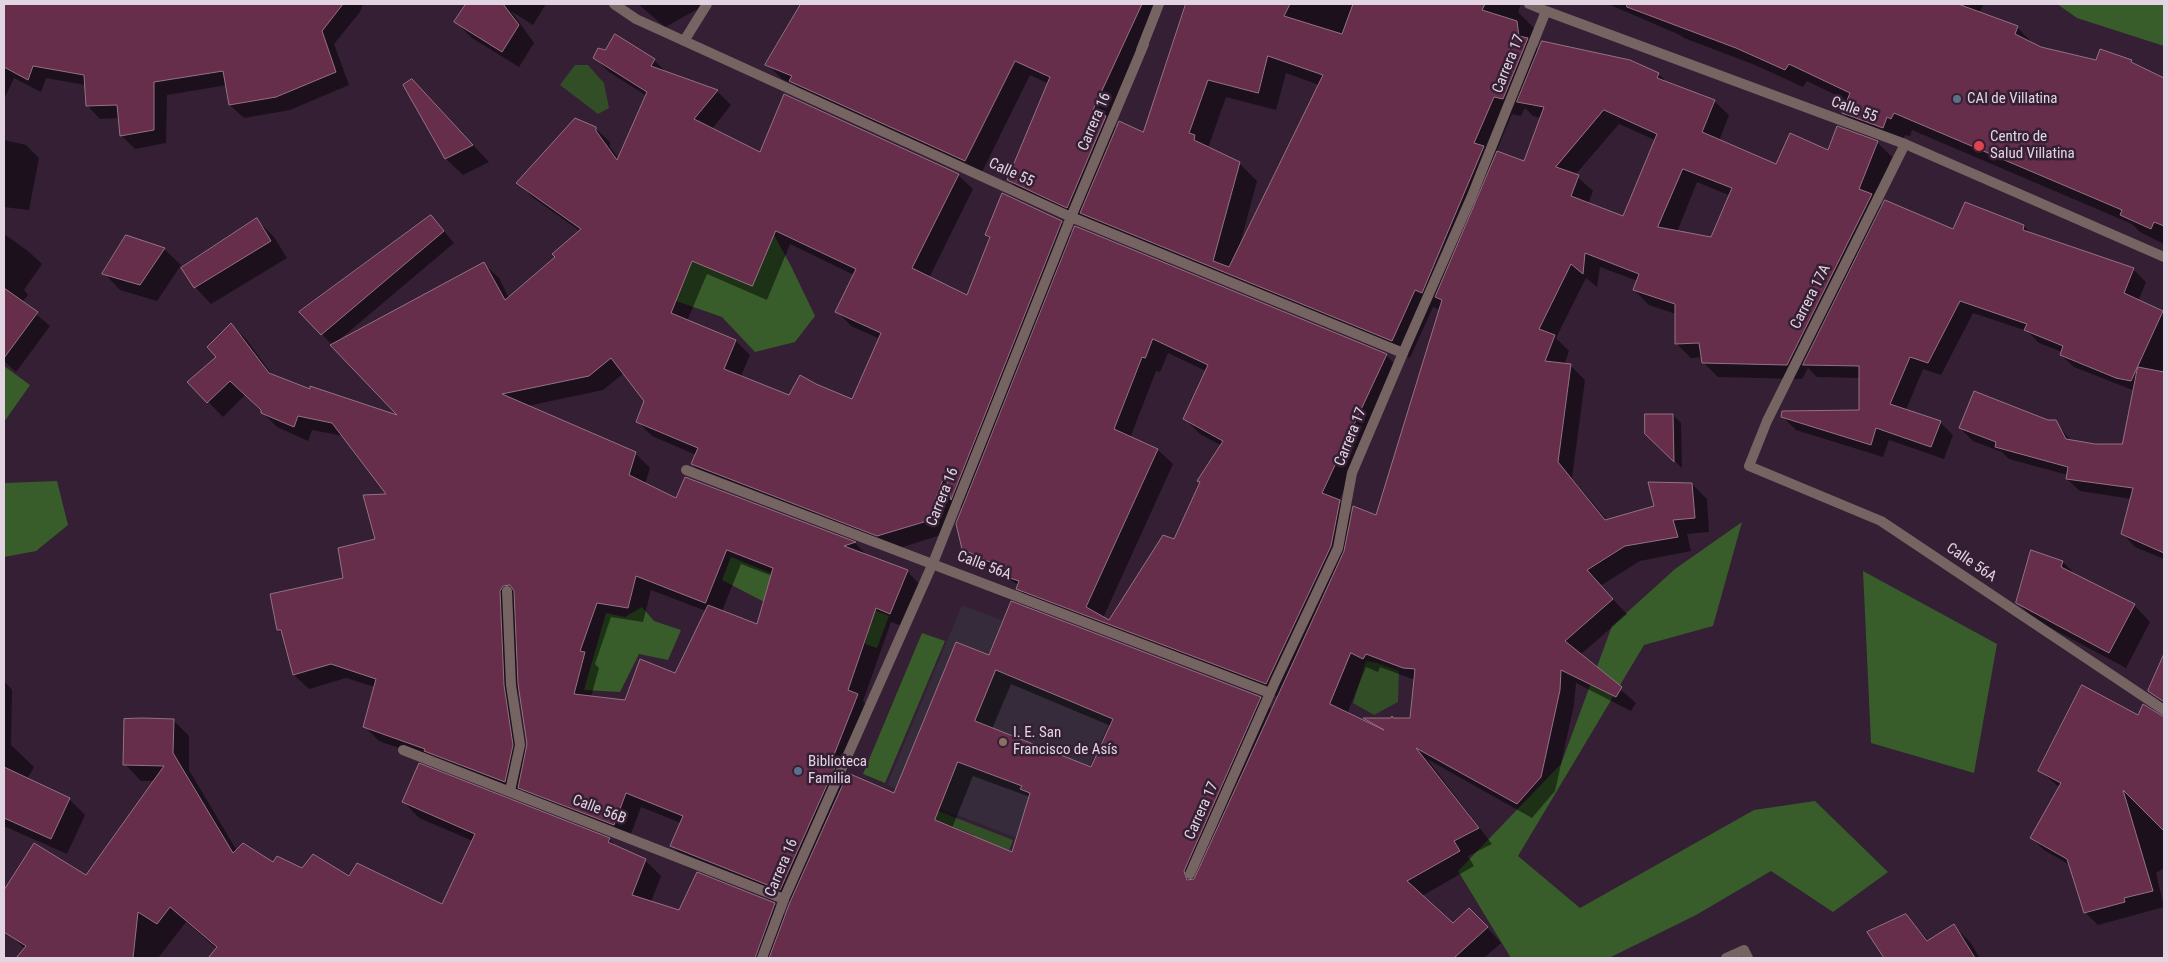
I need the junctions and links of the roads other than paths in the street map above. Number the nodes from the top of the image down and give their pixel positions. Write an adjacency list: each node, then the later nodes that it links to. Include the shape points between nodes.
1 (614, 4): 6 (street, Calle 55, via 636,19)
2 (707, 4): 6 (street)
3 (1159, 4): 8 (street, Carrera 16)
4 (1529, 4): 5 (street, Calle 55)
5 (1546, 11): 7 (street, Calle 55); 10 (street, Carrera 17, via 1471,198)
6 (684, 41): 8 (street, Calle 55)
7 (1904, 144): 9 (street, Calle 55); 11 (street, Carrera 17A, via 1767,421)
8 (1071, 218): 10 (street, Calle 55); 13 (street, Carrera 16)
9 (2164, 257)
10 (1403, 353): 15 (street, Carrera 17, via 1352,473 1338,548)
11 (1749, 466): 16 (street, Calle 56A, via 1880,521)
12 (686, 470): 13 (street, Calle 56A)
13 (933, 563): 15 (street, Calle 56A); 20 (street, Carrera 16)
14 (507, 591): 18 (street, via 511,685 520,746)
15 (1270, 693): 19 (street, Carrera 17)
16 (2164, 710)
17 (403, 750): 18 (street, Calle 56B)
18 (510, 791): 20 (street, Calle 56B)
19 (1190, 874)
20 (784, 899): 21 (street, Carrera 16)
21 (762, 958)
22 (1726, 958): 23 (street, via 1744,950)
23 (1748, 958)

